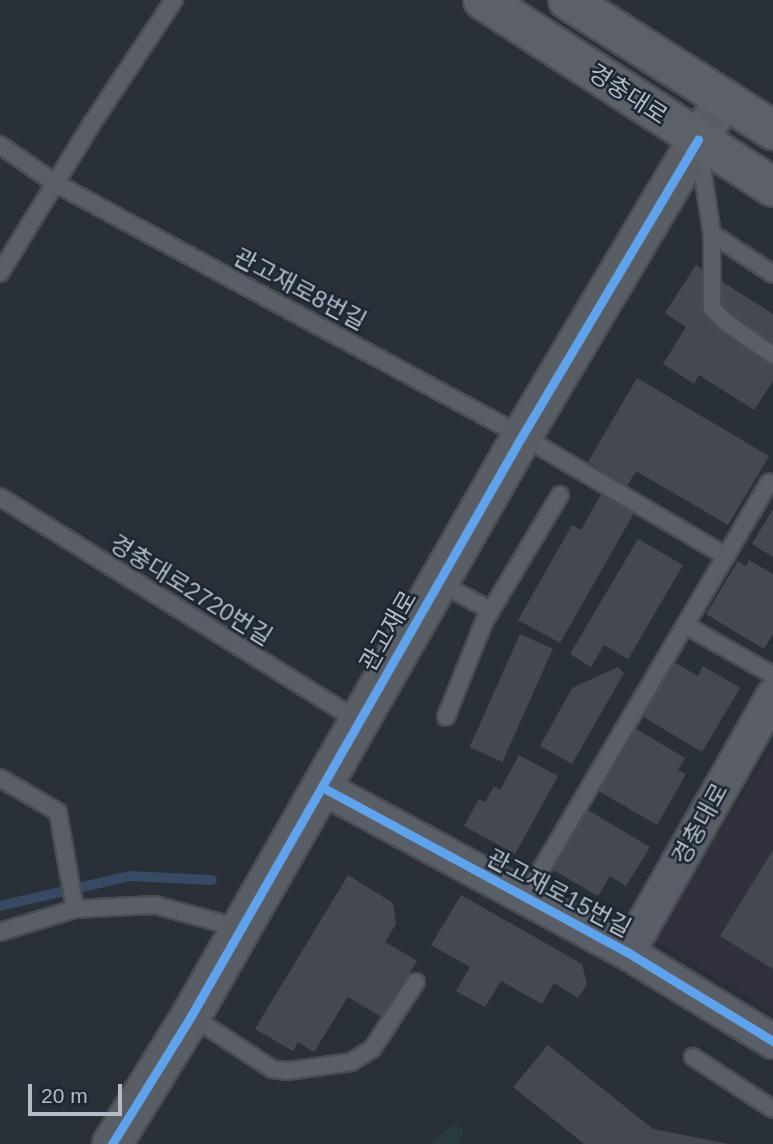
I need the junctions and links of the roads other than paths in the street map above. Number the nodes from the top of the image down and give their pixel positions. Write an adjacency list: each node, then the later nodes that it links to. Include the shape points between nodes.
1 (174, 0): 8 (lane)
2 (483, 0): 6 (main road, 경충대로)
3 (568, 0): 4 (main road, 경충대로)
4 (725, 99): 5 (main road, 경충대로); 6 (street, 관고재로)
5 (773, 130)
6 (698, 139): 9 (main road, 경충대로); 10 (lane); 14 (street, 관고재로)
7 (0, 145): 8 (lane, 관고재로8번길)
8 (55, 183): 11 (lane); 14 (lane, 관고재로8번길)
9 (773, 187)
10 (712, 234): 12 (lane); 13 (lane, via 712,308)
11 (0, 273)
12 (773, 274)
13 (773, 355)
14 (522, 436): 18 (lane); 19 (street, 관고재로)
15 (769, 482): 18 (lane)
16 (560, 495): 20 (lane)
17 (0, 496): 25 (lane, 경충대로2720번길)
18 (726, 556): 21 (lane)
19 (438, 582): 20 (lane); 25 (street, 관고재로)
20 (490, 610): 24 (lane)
21 (685, 625): 22 (lane); 28 (lane)
22 (773, 675)
23 (773, 695): 32 (street, 경충대로)
24 (446, 717)
25 (358, 721): 27 (street, 관고재로)
26 (0, 778): 29 (lane, via 58,811)
27 (321, 787): 28 (street, 관고재로15번길); 30 (street, 관고재로)
28 (525, 897): 32 (street, 관고재로15번길)
29 (74, 904): 30 (lane, via 155,905); 31 (lane)
30 (240, 928): 34 (street, 관고재로)
31 (0, 932)
32 (628, 952): 35 (street, 관고재로15번길)
33 (416, 982): 34 (lane, via 372,1049 351,1062 279,1072)
34 (191, 1016): 38 (street, 관고재로)
35 (773, 1041)
36 (693, 1057): 37 (lane)
37 (773, 1109)
38 (112, 1144)

